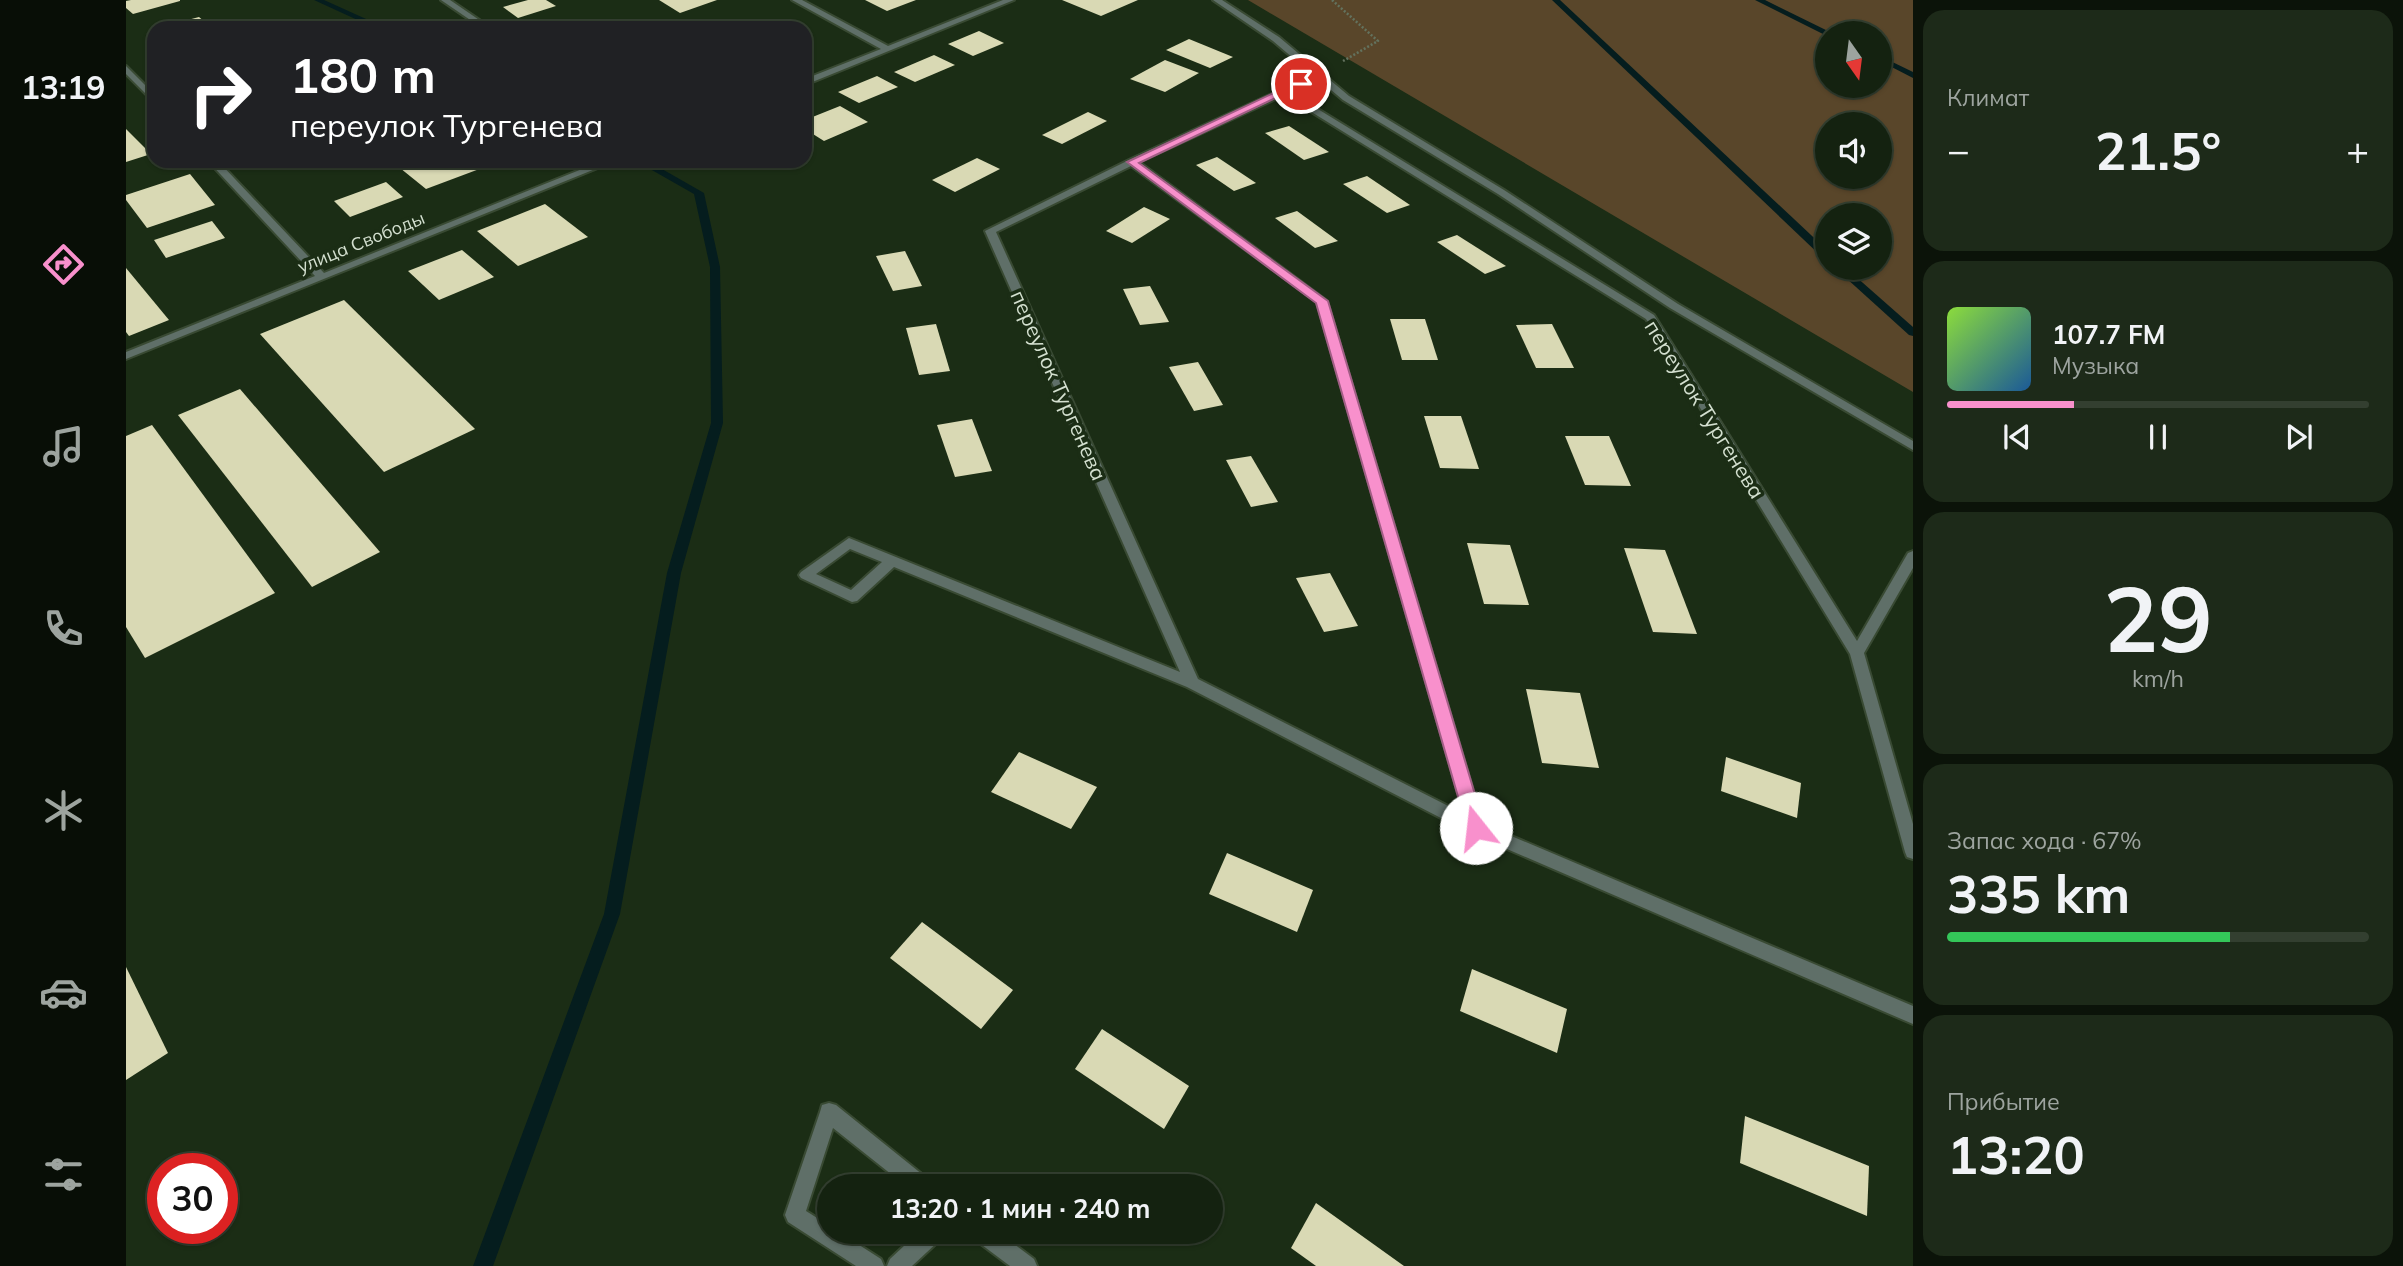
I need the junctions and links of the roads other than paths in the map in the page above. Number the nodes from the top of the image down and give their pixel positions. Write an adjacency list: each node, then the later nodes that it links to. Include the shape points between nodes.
1 (445, 0): 5 (street)
2 (796, 0): 6 (street)
3 (1010, 0): 6 (street)
4 (1217, 0): 8 (street, via 1276,40)
5 (476, 21)
6 (888, 49): 9 (street)
7 (126, 69): 10 (street)
8 (1317, 76): 11 (street, переулок Тургенева); 16 (street)
9 (812, 79)
10 (147, 92)
11 (1284, 92): 12 (street, переулок Тургенева); 17 (street, переулок Тургенева)
12 (1132, 162): 23 (street, переулок Тургенева, via 990,231); 24 (street, via 1322,301)
13 (220, 168): 15 (street)
14 (593, 168): 15 (street, улица Свободы)
15 (322, 277): 18 (street, улица Свободы)
16 (1674, 306): 17 (street); 19 (street)
17 (1650, 317): 22 (street, переулок Тургенева)
18 (126, 356)
19 (1913, 446)
20 (1913, 556): 22 (street)
21 (892, 561): 21 (street, via 849,543 806,575 852,597); 23 (street)
22 (1857, 653): 25 (street, переулок Тургенева)
23 (1192, 684): 24 (street)
24 (1476, 828): 26 (street)
25 (1913, 852)
26 (1913, 1015)
27 (906, 1174): 28 (street, via 829,1112 795,1215)
28 (817, 1229)
29 (840, 1244): 32 (street)
30 (921, 1244): 33 (street)
31 (997, 1244): 34 (street)
32 (874, 1266)
33 (897, 1266)
34 (1027, 1266)

